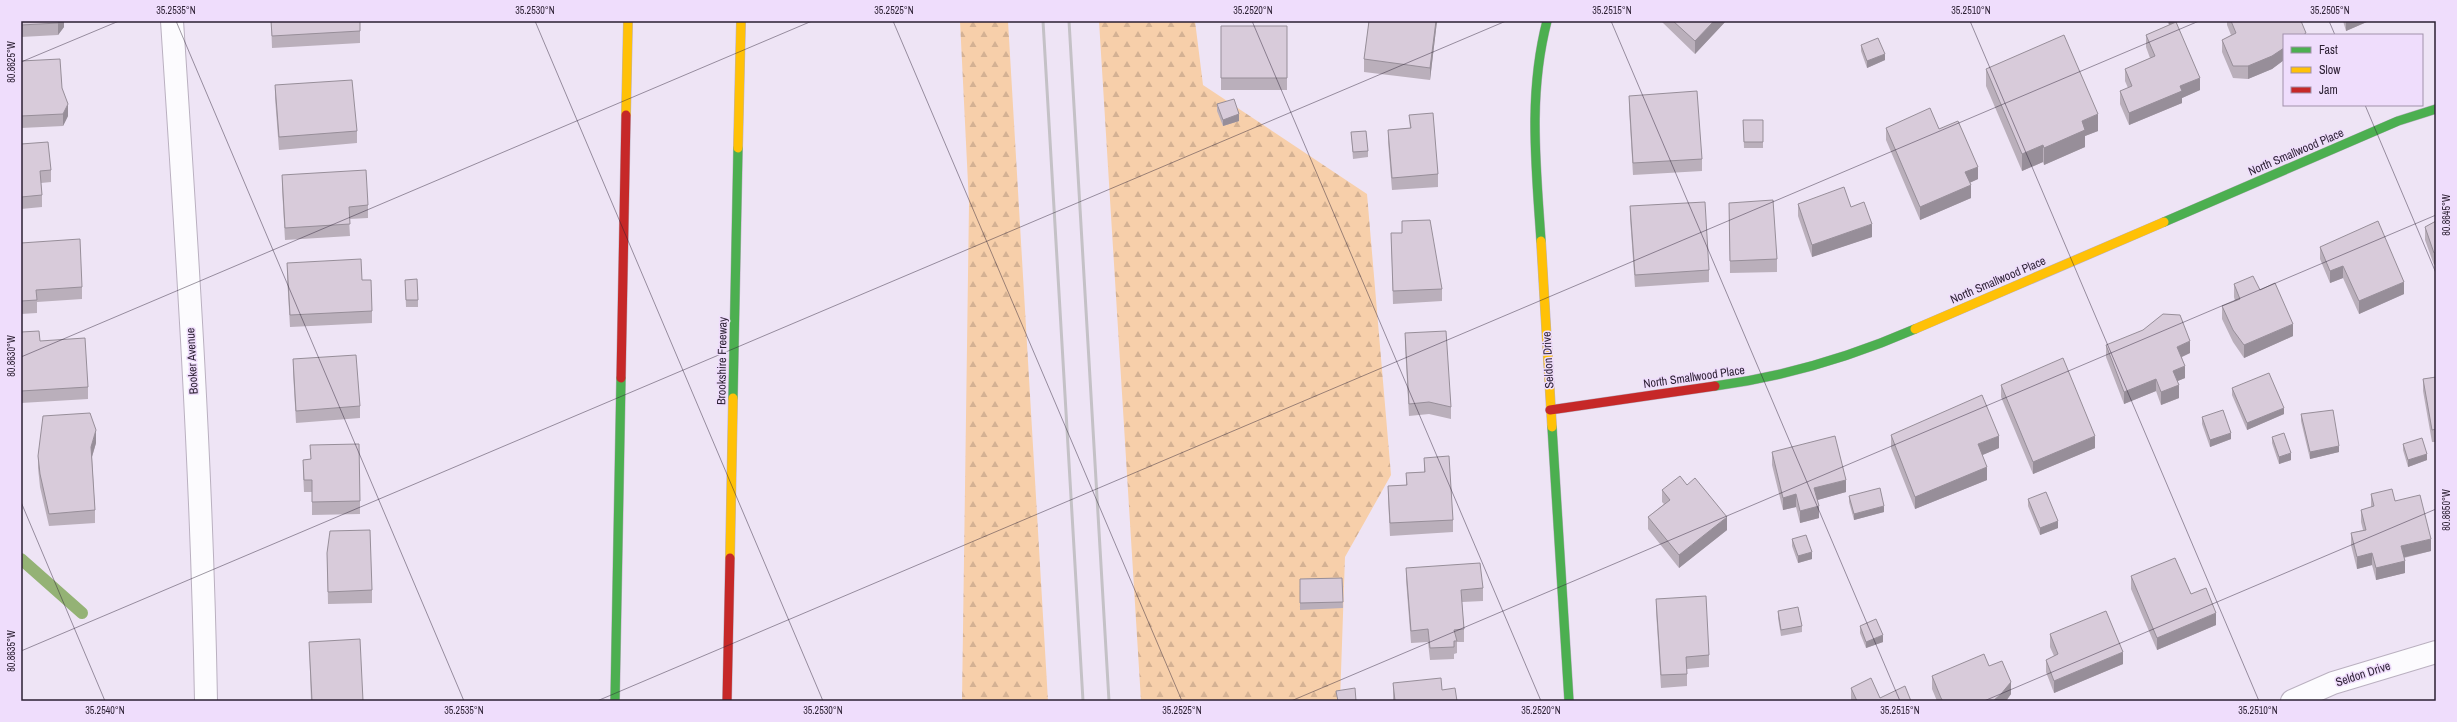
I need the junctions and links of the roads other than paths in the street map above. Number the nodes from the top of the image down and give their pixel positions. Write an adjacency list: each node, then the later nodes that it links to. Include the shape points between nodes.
1 (172, 21): 8 (street, Booker Avenue, via 188,267)
2 (628, 21): 9 (main road)
3 (741, 21): 10 (main road, Brookshire Freeway)
4 (1548, 21): 6 (main road, Seldon Drive, via 1542,36 1533,93)
5 (2436, 109): 6 (main road, North Smallwood Place, via 2398,121 1908,332 1807,367 1748,382)
6 (1550, 410): 11 (main road, Seldon Drive)
7 (2436, 652): 12 (street, Seldon Drive, via 2333,683)
8 (206, 701)
9 (615, 701)
10 (727, 701)
11 (1569, 701)
12 (2292, 701)

